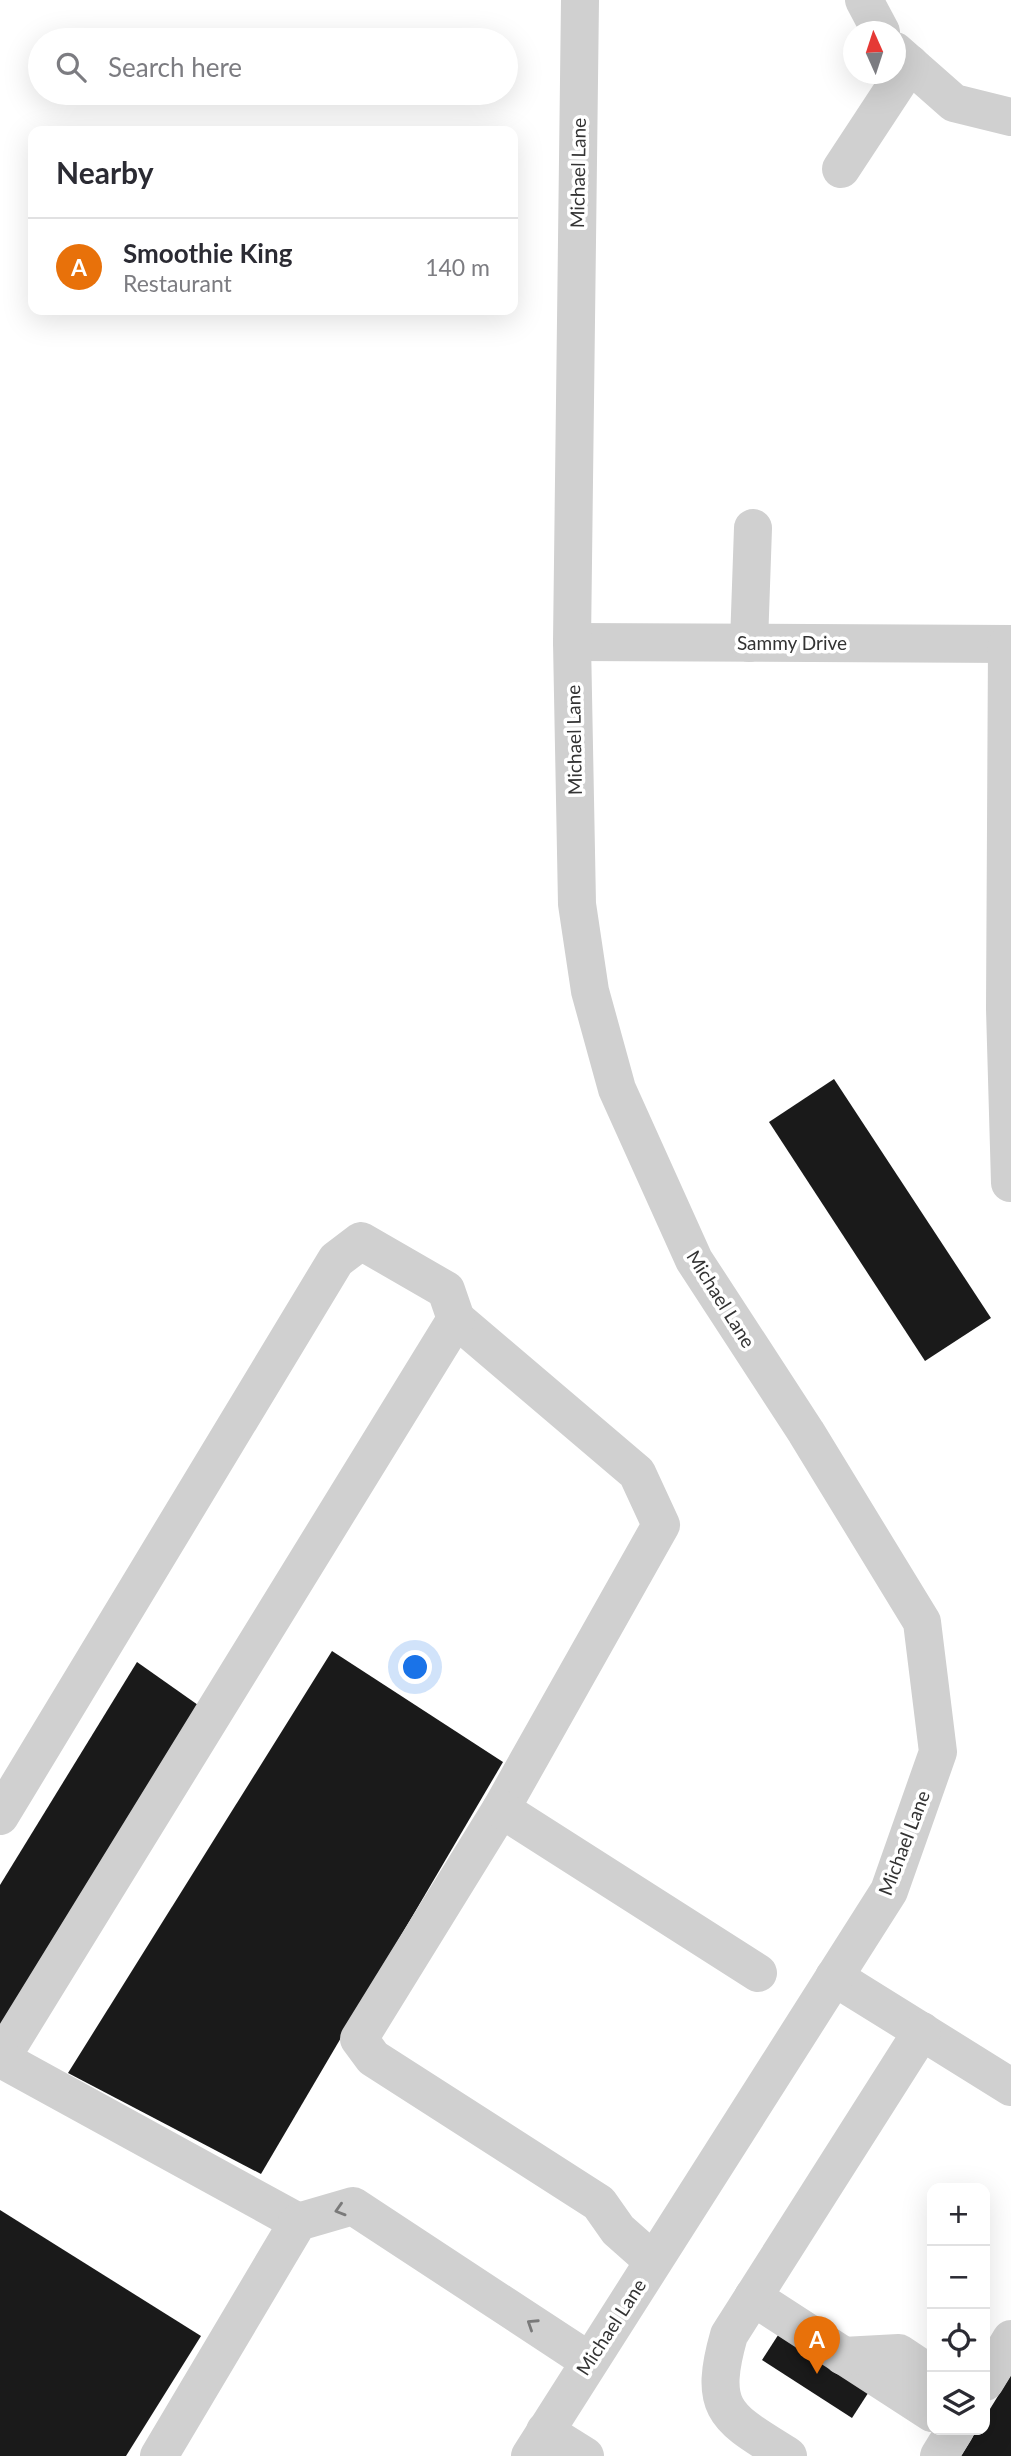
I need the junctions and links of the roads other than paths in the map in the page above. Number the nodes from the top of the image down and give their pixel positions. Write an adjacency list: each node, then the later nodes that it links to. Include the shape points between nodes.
1 (580, 0): 9 (street, Michael Lane)
2 (864, 0): 3 (street)
3 (875, 21)
4 (906, 61): 6 (street, via 954,103)
5 (888, 84): 7 (street)
6 (1011, 117)
7 (841, 169)
8 (753, 528): 10 (street)
9 (572, 642): 10 (street, Sammy Drive); 18 (street, Michael Lane, via 577,904 590,992 617,1089 694,1260 922,1622 938,1752 889,1891)
10 (749, 643): 11 (street, Sammy Drive)
11 (1009, 644): 12 (street)
12 (1008, 1009): 13 (street)
13 (1010, 1183)
14 (456, 1319): 15 (street, via 637,1473 662,1525); 16 (street, via 446,1290 361,1241 337,1260); 20 (street)
15 (501, 1809): 17 (street); 23 (street, via 359,2039 373,2058 599,2203 618,2230)
16 (0, 1816)
17 (758, 1973)
18 (834, 1977): 19 (street); 23 (street, Michael Lane)
19 (922, 2031): 21 (street); 24 (street)
20 (0, 2060): 22 (street)
21 (1011, 2087)
22 (298, 2222): 27 (street, one-way to 22, via 353,2206); 33 (street)
23 (653, 2261): 27 (street, Michael Lane)
24 (753, 2297): 26 (street); 35 (street, via 729,2335 722,2361 721,2395 726,2410 741,2426)
25 (1011, 2340): 29 (street)
26 (843, 2356): 28 (street, via 899,2353); 30 (street)
27 (589, 2361): 32 (street, Michael Lane)
28 (928, 2372)
29 (990, 2374)
30 (927, 2410)
31 (952, 2435): 36 (street)
32 (537, 2443): 34 (street)
33 (159, 2456)
34 (585, 2456)
35 (788, 2456)
36 (939, 2456)

